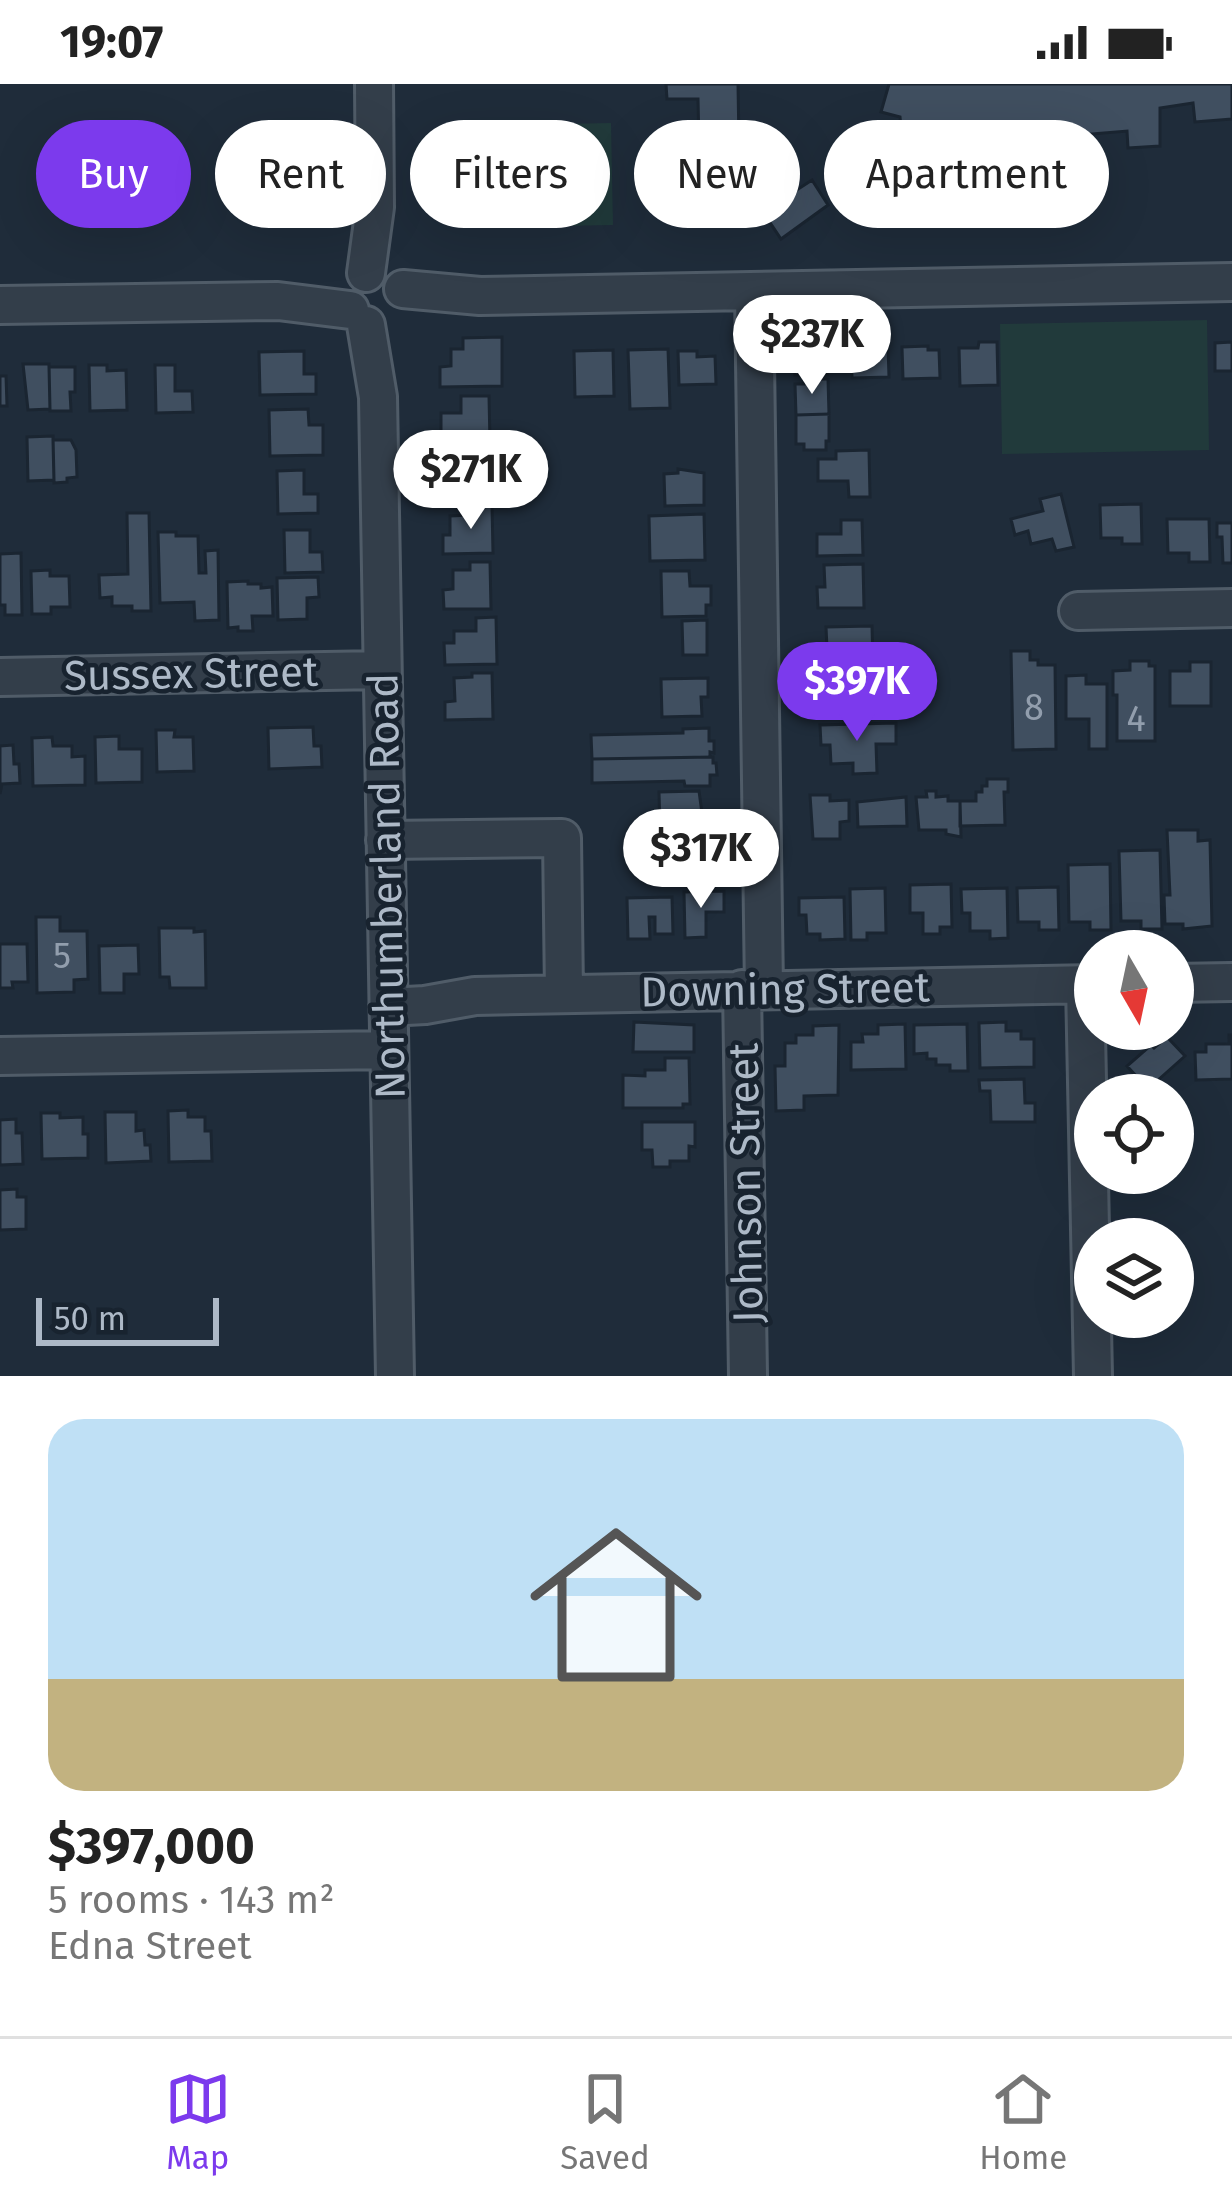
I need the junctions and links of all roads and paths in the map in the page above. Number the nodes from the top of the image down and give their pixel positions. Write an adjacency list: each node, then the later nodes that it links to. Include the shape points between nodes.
1 (374, 84): 4 (street, Northumberland Road)
2 (1232, 282): 3 (street)
3 (754, 291): 4 (street); 14 (street, Johnson Street)
4 (377, 299): 5 (street); 8 (street, Northumberland Road)
5 (0, 305)
6 (1232, 608): 7 (street)
7 (1078, 611)
8 (382, 670): 9 (street, Sussex Street); 10 (street, Northumberland Road)
9 (0, 677)
10 (385, 840): 15 (street, via 562,838); 16 (street, Northumberland Road)
11 (1232, 982): 12 (street)
12 (1194, 983)
13 (1074, 984): 14 (street, Downing Street)
14 (753, 989): 15 (street, Downing Street); 21 (street, Johnson Street)
15 (564, 993): 16 (street, Downing Street, via 475,996 425,987)
16 (388, 997): 17 (street, Northumberland Road)
17 (389, 1050): 19 (street); 20 (street, Northumberland Road)
18 (1091, 1050): 22 (street)
19 (0, 1056)
20 (395, 1376)
21 (748, 1376)
22 (1093, 1376)

